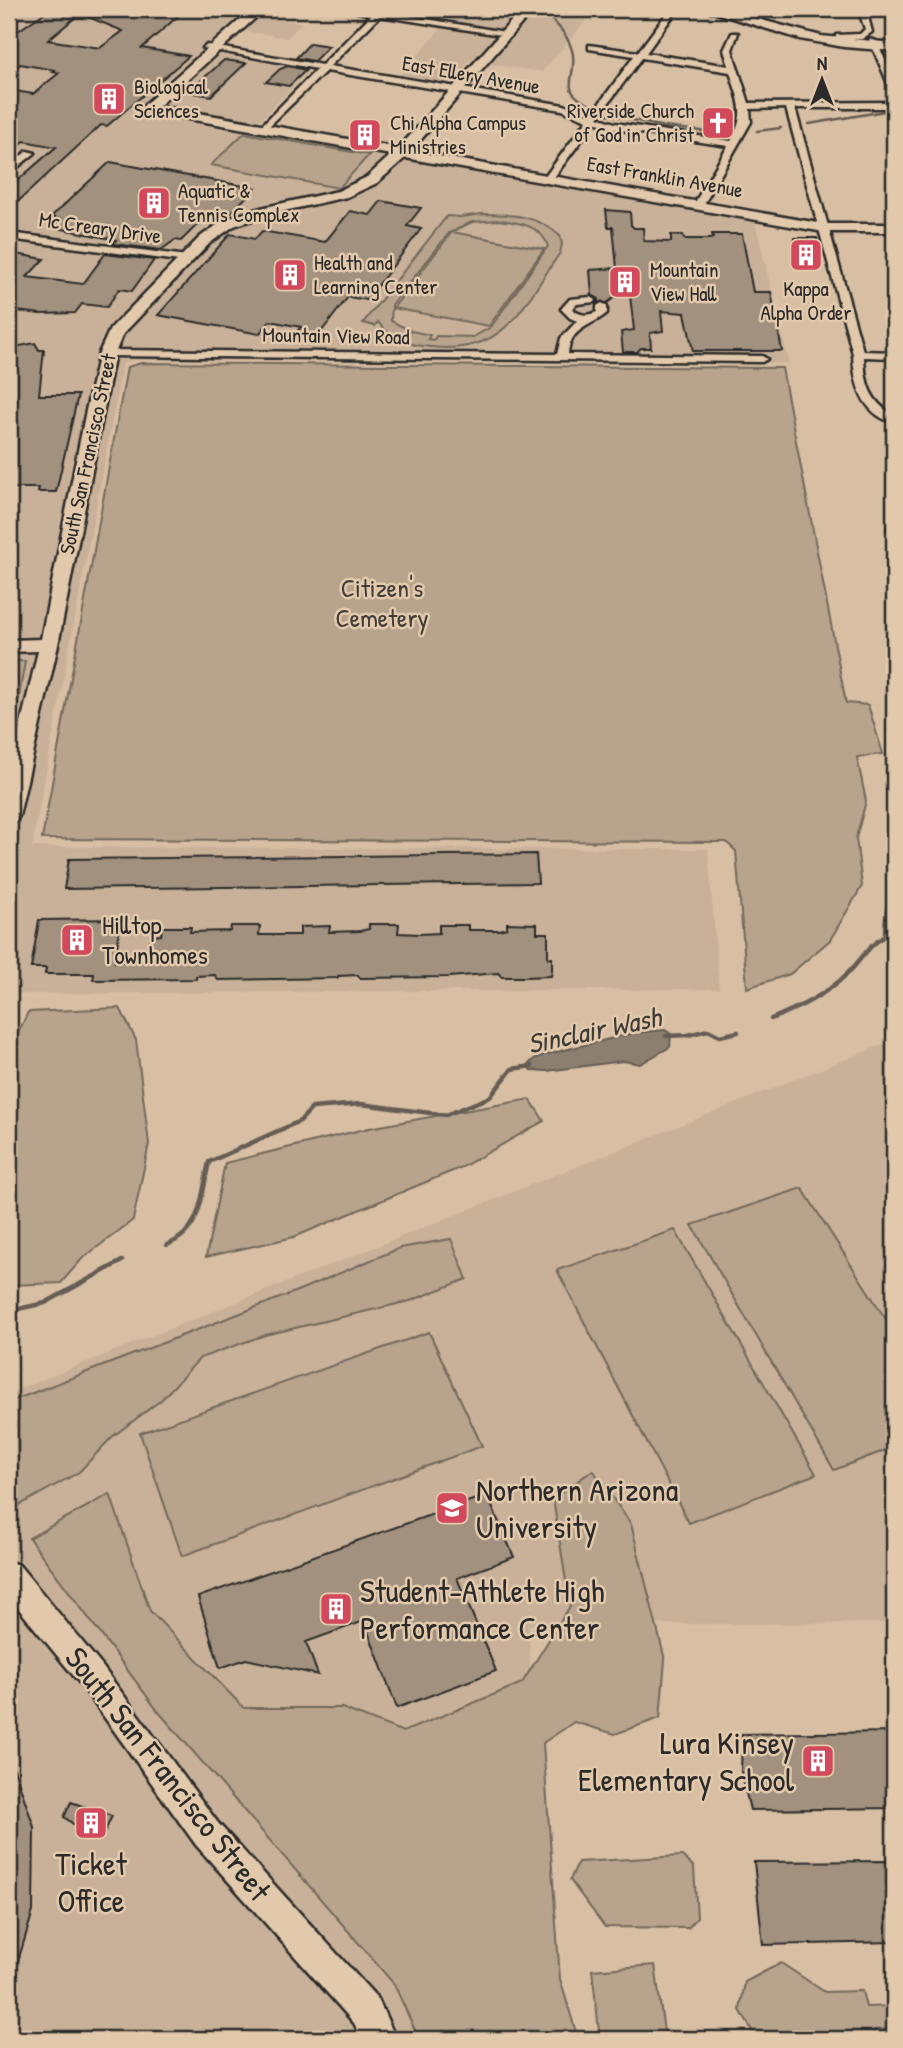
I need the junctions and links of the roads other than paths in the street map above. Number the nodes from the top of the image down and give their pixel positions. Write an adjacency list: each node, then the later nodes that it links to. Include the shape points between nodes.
1 (259, 9): 15 (street)
2 (349, 9): 8 (street)
3 (528, 9): 9 (street, South San Francisco Street)
4 (674, 9): 16 (street)
5 (709, 9): 11 (street, via 791,35)
6 (730, 9): 11 (street, via 790,28)
7 (862, 9): 11 (street)
8 (380, 11): 9 (street); 17 (street)
9 (507, 33): 20 (street, South San Francisco Street)
10 (736, 36): 18 (street, via 728,50)
11 (872, 39): 12 (street); 14 (street); 19 (street)
12 (894, 41)
13 (592, 47): 16 (street)
14 (894, 47)
15 (211, 49): 17 (street, East Ellery Avenue); 25 (street, East Franklin Avenue, via 149,108)
16 (640, 54): 18 (street); 24 (street)
17 (323, 68): 20 (street, East Ellery Avenue); 25 (street)
18 (734, 70): 22 (street)
19 (894, 86)
20 (456, 90): 24 (street, East Ellery Avenue, via 564,108); 28 (street, South San Francisco Street)
21 (894, 105): 23 (street)
22 (745, 106): 23 (street); 26 (street, via 746,122)
23 (790, 106): 32 (street)
24 (592, 120): 26 (street, East Ellery Avenue); 30 (street)
25 (264, 128): 28 (street, East Franklin Avenue)
26 (734, 144): 31 (street)
27 (30, 153): 29 (street)
28 (402, 153): 30 (street, East Franklin Avenue); 35 (street, South San Francisco Street, via 372,180 350,191 229,223)
29 (9, 172)
30 (549, 177): 31 (street, East Franklin Avenue)
31 (699, 204): 32 (street, East Franklin Avenue)
32 (824, 228): 33 (street, East Franklin Avenue); 41 (street)
33 (894, 228)
34 (9, 236): 35 (street, Mc Creary Drive)
35 (187, 259): 40 (street, South San Francisco Street, via 116,332)
36 (591, 300): 38 (street, via 570,303 566,309)
37 (602, 306): 38 (street, via 602,313)
38 (574, 319): 39 (street)
39 (565, 340): 43 (street); 44 (street)
40 (107, 353): 43 (street, Mountain View Road); 49 (street, South San Francisco Street)
41 (858, 354): 42 (street); 46 (street, via 863,394 870,405)
42 (894, 355)
43 (526, 357): 44 (street, Mountain View Road)
44 (563, 358): 45 (street, Mountain View Road)
45 (762, 359)
46 (894, 420)
47 (894, 524): 48 (street)
48 (894, 529)
49 (49, 645): 50 (street); 51 (street, South San Francisco Street)
50 (9, 646)
51 (9, 816)
52 (9, 1574): 53 (street, South San Francisco Street, via 92,1676 206,1834 366,2011)
53 (379, 2039)

